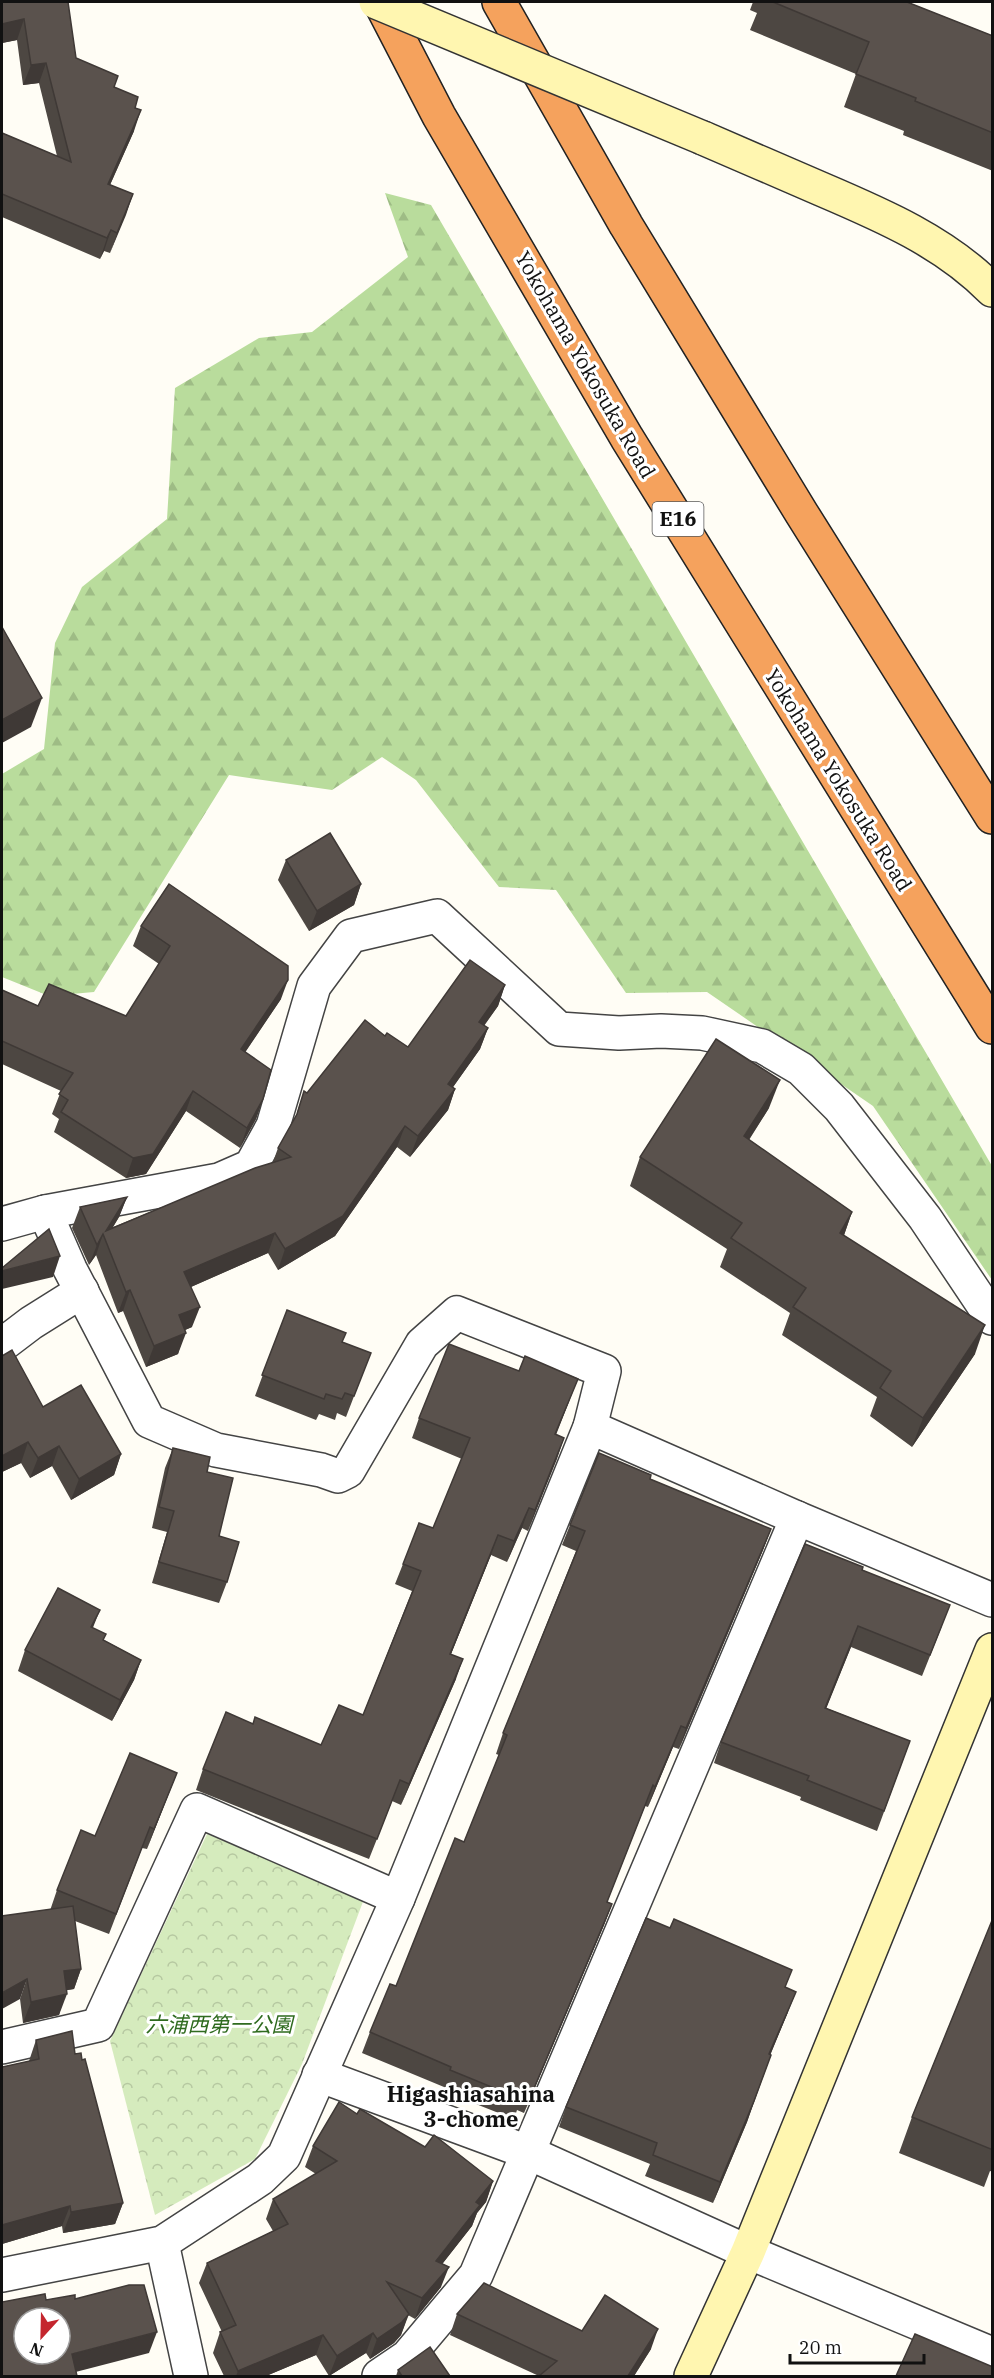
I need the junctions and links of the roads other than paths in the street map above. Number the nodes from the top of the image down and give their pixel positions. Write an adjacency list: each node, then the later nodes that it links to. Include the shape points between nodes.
1 (378, 2): 3 (street, bridge, via 864,207 955,256); 5 (highway, Yokohama Yokosuka Road / E16, via 439,116 627,438)
2 (499, 2): 4 (highway, via 626,225)
3 (993, 290)
4 (993, 817)
5 (993, 1027)
6 (45, 1212): 7 (street); 8 (street); 9 (street, via 219,1180 251,1166 273,1126 314,986 339,952 351,936 437,916 559,1029 702,1033 762,1046 801,1069 839,1107 925,1218)
7 (2, 1224)
8 (82, 1291): 10 (street); 11 (street, via 149,1421 216,1450 338,1476 348,1471 422,1344 457,1313 604,1371)
9 (993, 1318)
10 (2, 1345)
11 (590, 1427): 12 (street); 15 (street)
12 (797, 1518): 13 (street); 18 (street)
13 (993, 1600)
14 (993, 1650): 20 (street)
15 (398, 1898): 16 (street, via 196,1810 98,2025); 17 (street)
16 (2, 2047)
17 (319, 2075): 18 (street); 19 (street, via 284,2156 260,2179)
18 (527, 2152): 20 (street); 24 (street, via 476,2275 407,2357)
19 (162, 2243): 21 (street); 23 (street)
20 (748, 2252): 22 (street); 25 (street)
21 (2, 2275)
22 (993, 2354)
23 (191, 2376)
24 (379, 2376)
25 (691, 2376)

